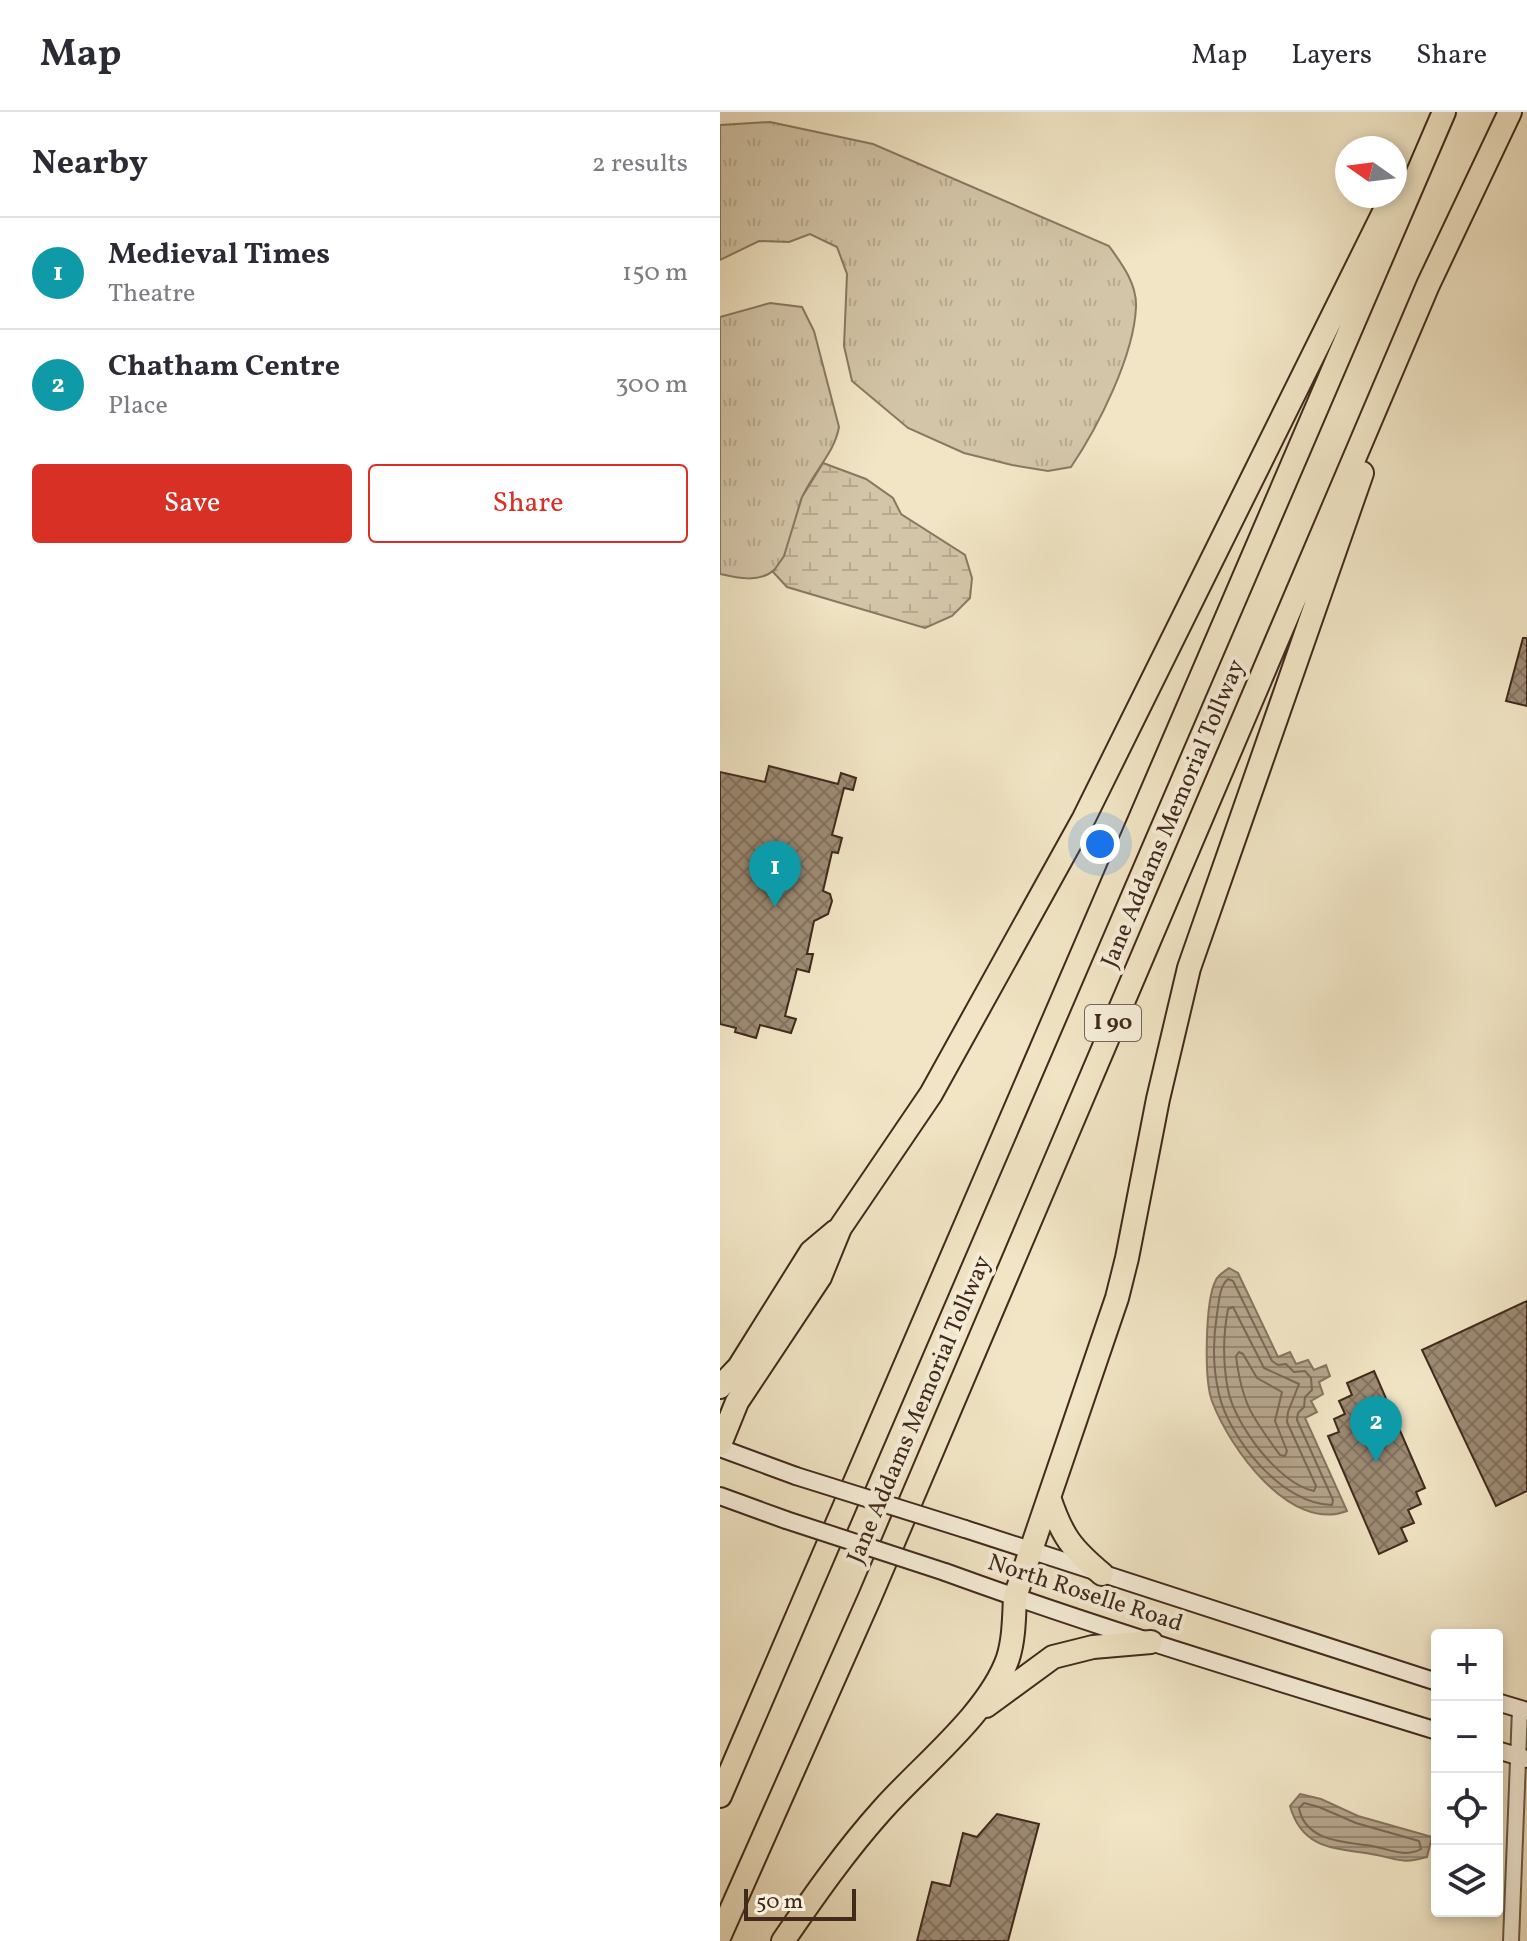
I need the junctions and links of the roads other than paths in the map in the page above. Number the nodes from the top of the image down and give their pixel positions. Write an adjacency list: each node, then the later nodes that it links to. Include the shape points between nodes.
1 (1434, 112): 4 (highway)
2 (1444, 112): 22 (highway, Jane Addams Memorial Tollway / I 90)
3 (1510, 112): 6 (highway, Jane Addams Memorial Tollway / I 90)
4 (1407, 166)
5 (1386, 208): 7 (highway, via 1084,818 931,1094)
6 (1428, 285): 11 (highway, via 1189,968 1117,1298); 23 (highway, Jane Addams Memorial Tollway / I 90, via 870,1597)
7 (840, 1228): 8 (highway, via 811,1252 739,1367); 9 (highway, via 820,1277 737,1402)
8 (720, 1387)
9 (720, 1446): 12 (main road, North Roselle Road, bridge, via 796,1476)
10 (720, 1496): 14 (main road, North Roselle Road, bridge)
11 (1049, 1497): 12 (highway); 13 (highway, via 1061,1531)
12 (1030, 1551): 13 (main road, North Roselle Road); 14 (highway)
13 (1102, 1574): 16 (main road, North Roselle Road)
14 (1015, 1597): 15 (main road, North Roselle Road); 19 (highway, via 1008,1658)
15 (1151, 1642): 19 (highway, via 1053,1657); 20 (main road, North Roselle Road)
16 (1431, 1680)
17 (1503, 1704): 18 (main road)
18 (1523, 1710): 21 (street)
19 (969, 1719): 24 (highway, via 883,1809)
20 (1431, 1729)
21 (1522, 1757): 25 (street)
22 (720, 1796)
23 (720, 1935)
24 (783, 1941)
25 (1511, 1941)

